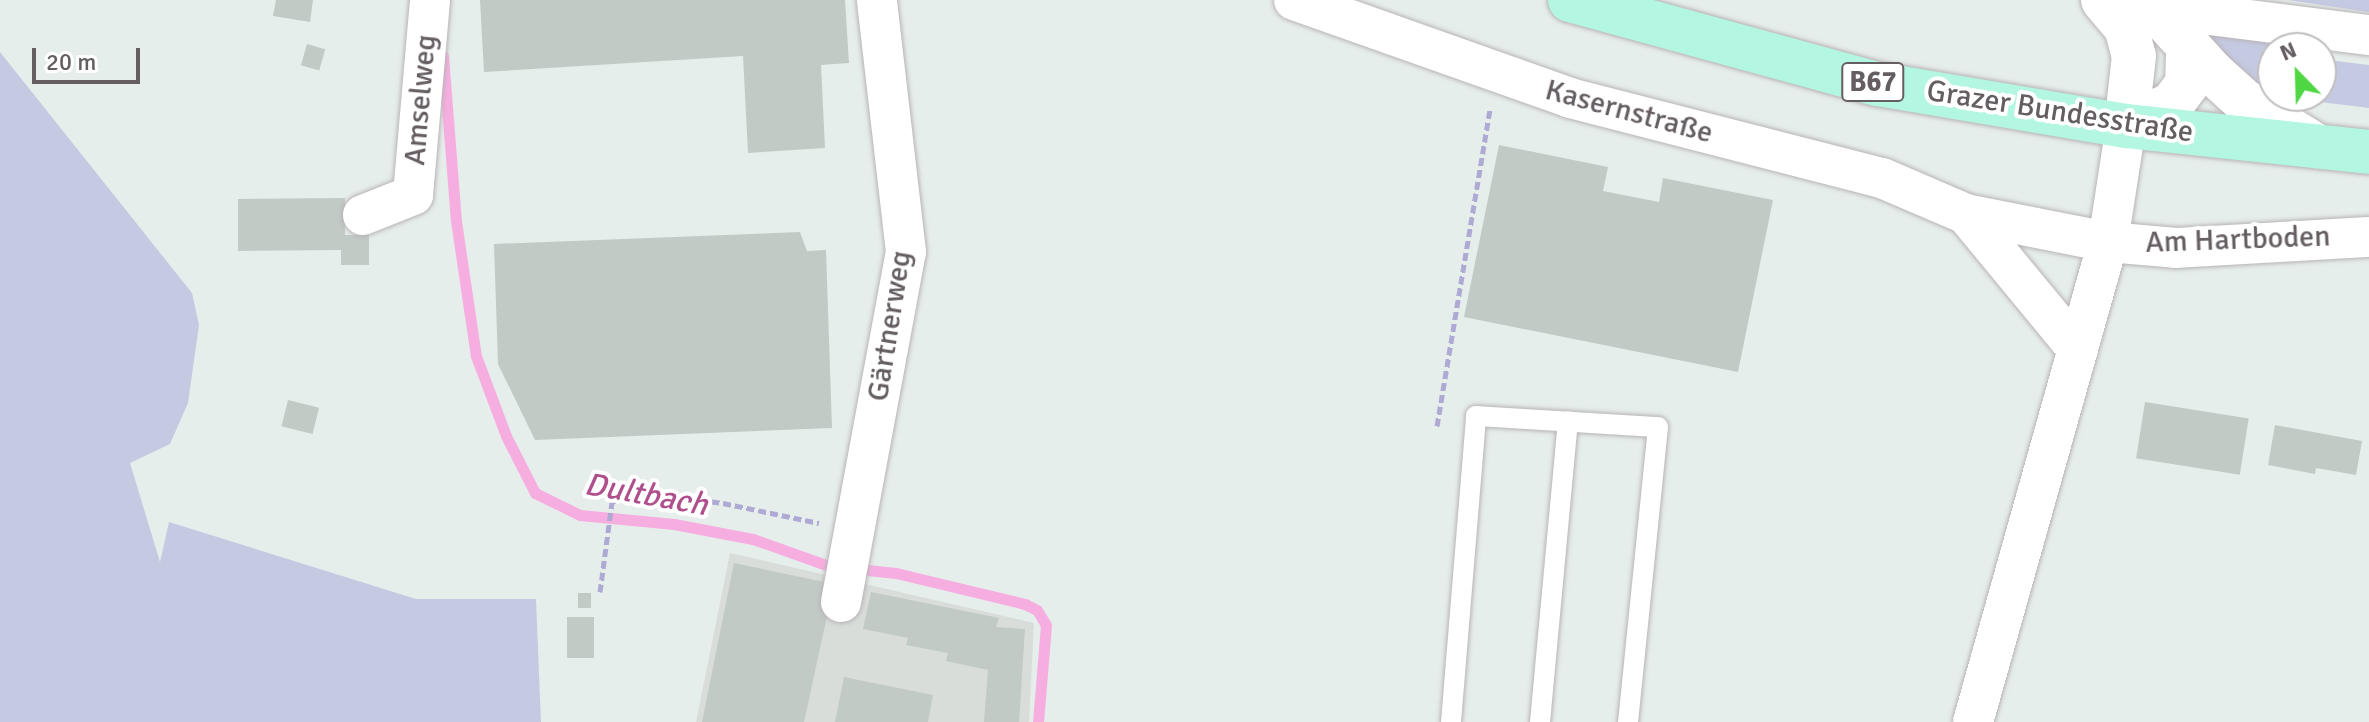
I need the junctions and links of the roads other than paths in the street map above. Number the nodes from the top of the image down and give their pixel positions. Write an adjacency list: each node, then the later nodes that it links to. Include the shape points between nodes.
1 (430, 0): 12 (street, Amselweg, via 413,195)
2 (877, 0): 17 (street, Gärtnerweg, via 906,252)
3 (1294, 0): 11 (street, Kasernstraße, via 1570,98 1882,178)
4 (1570, 0): 8 (main road, Grazer Bundesstraße / B67, via 1878,84)
5 (2103, 0): 8 (street, via 2126,27 2134,56)
6 (2168, 16): 7 (street); 8 (street, via 2187,84 2172,104); 9 (street, via 2244,101)
7 (2369, 35)
8 (2126, 126): 9 (main road, Grazer Bundesstraße / B67); 14 (street)
9 (2317, 146): 10 (main road, Grazer Bundesstraße / B67)
10 (2369, 152)
11 (1966, 214): 14 (street, Kasernstraße); 15 (street, Kasernstraße)
12 (363, 215)
13 (2369, 237): 14 (street, Am Hartboden, via 2176,248)
14 (2108, 242): 15 (street)
15 (2078, 350): 21 (street)
16 (1568, 421): 18 (lane, via 1476,416); 19 (lane); 20 (lane, via 1658,427)
17 (848, 570)
18 (1451, 722)
19 (1540, 722)
20 (1628, 722)
21 (1973, 722)

